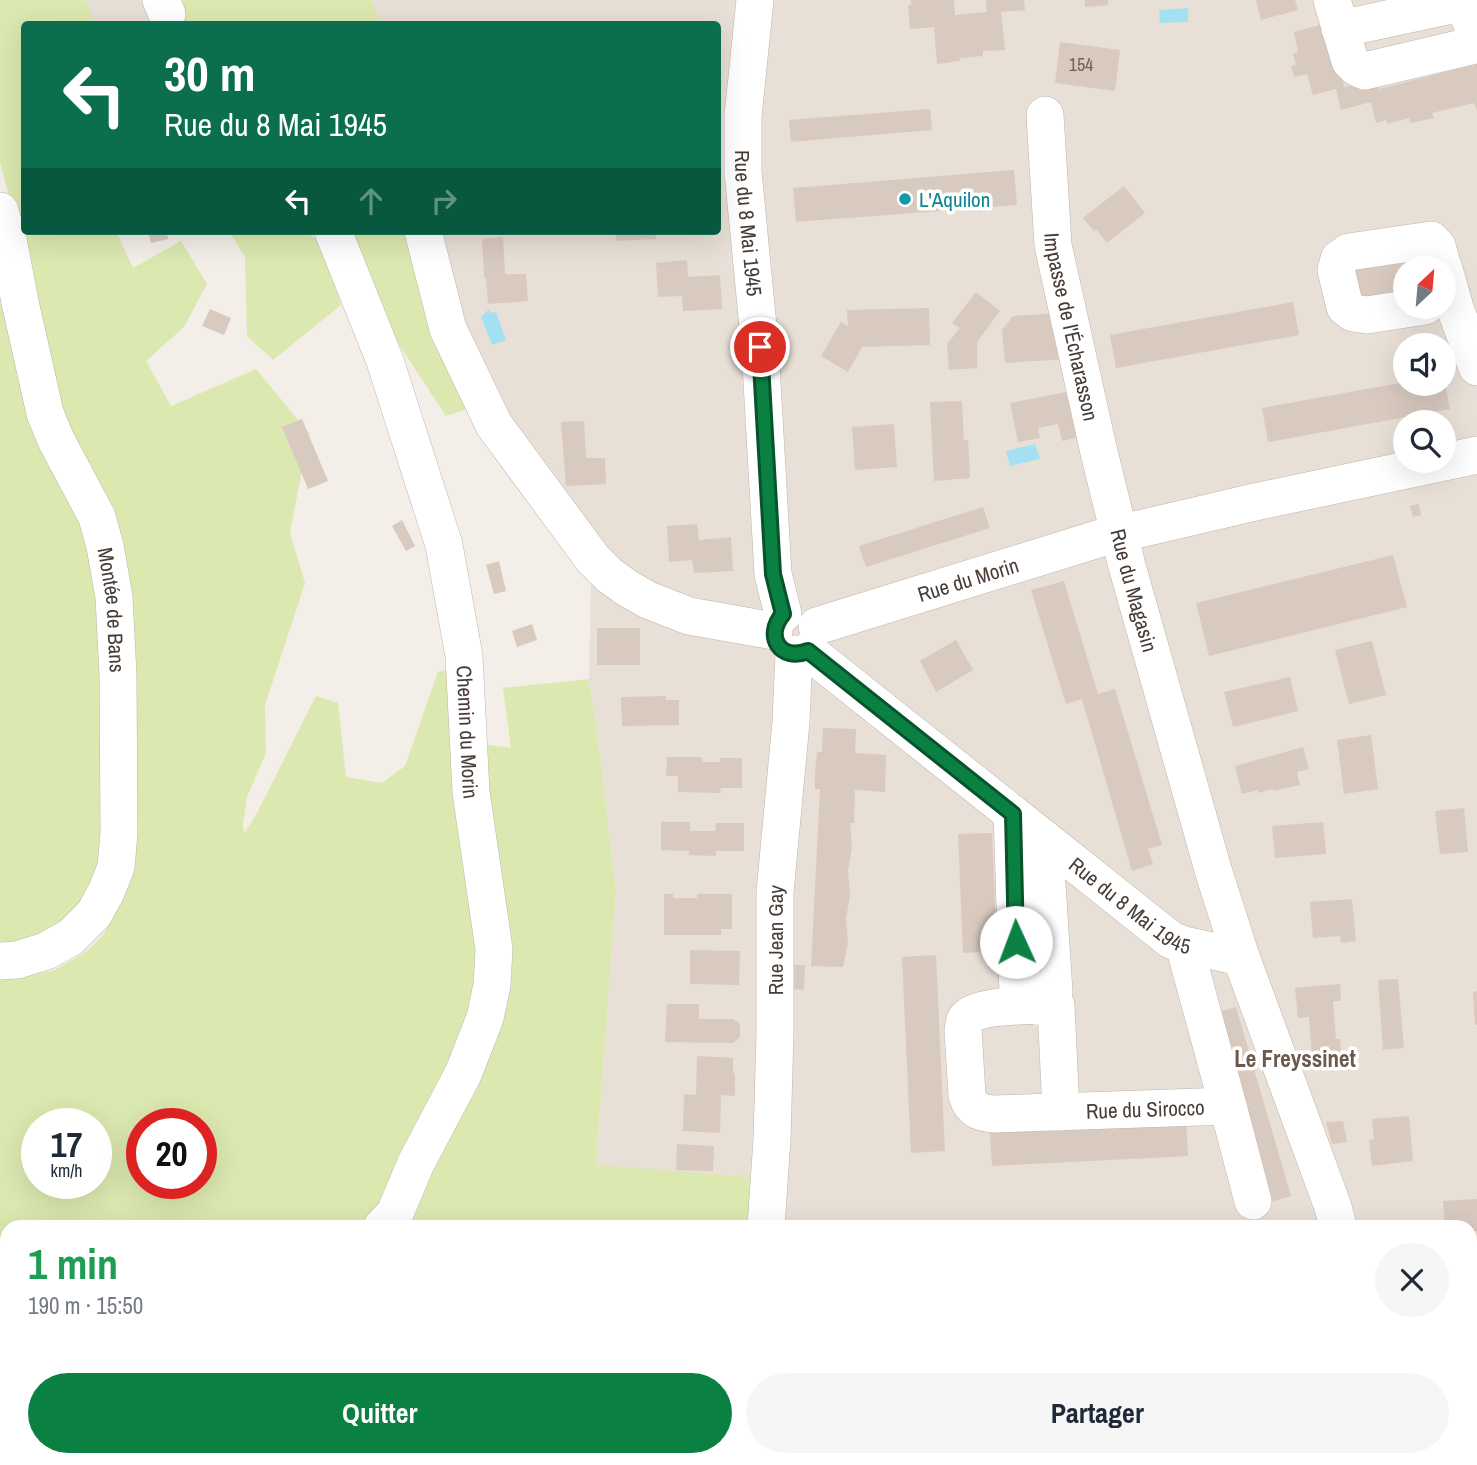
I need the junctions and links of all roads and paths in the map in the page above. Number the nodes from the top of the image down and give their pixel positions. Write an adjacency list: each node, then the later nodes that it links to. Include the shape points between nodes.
1 (755, 0): 3 (street, Rue du 8 Mai 1945, via 743,116)
2 (1045, 115): 10 (street, Impasse de l'Écharasson, via 1053,245)
3 (730, 171): 11 (street, Rue du 8 Mai 1945, via 760,347 773,574)
4 (0, 211): 16 (street, Montée de Bans, via 45,413 97,517 105,546 114,597 118,675 119,833 116,867 94,914 71,937 46,951)
5 (335, 235): 21 (street, Chemin du Morin, via 384,361 443,545 464,656 471,792 494,949 485,1018)
6 (424, 235): 11 (street, via 448,329 494,425 593,559 627,588 689,616)
7 (1455, 319): 8 (street)
8 (1477, 368)
9 (1477, 455): 10 (street, Rue du Magasin)
10 (1119, 534): 11 (street, Rue du Morin); 15 (street, Rue du Magasin)
11 (795, 635): 12 (street, Rue du 8 Mai 1945); 22 (street, Rue Jean Gay, via 775,892 775,1046)
12 (1013, 814): 13 (street, Rue du 8 Mai 1945); 17 (street, Rue du Sirocco, via 1018,993)
13 (1044, 839): 14 (street, Rue du 8 Mai 1945, via 1171,940); 17 (street, via 1054,992)
14 (1184, 945): 15 (street, Rue du 8 Mai 1945); 18 (street, Rue du Sirocco)
15 (1241, 957): 23 (street)
16 (0, 961)
17 (1036, 1006): 19 (street, Rue du Sirocco, via 1056,1006); 19 (street, Rue du Sirocco, via 989,1008 967,1016 963,1030 969,1104 984,1113)
18 (1228, 1106): 19 (street, Rue du Sirocco); 20 (street, Rue du Sirocco)
19 (1061, 1112)
20 (1253, 1201)
21 (388, 1220)
22 (766, 1220)
23 (1336, 1220)

